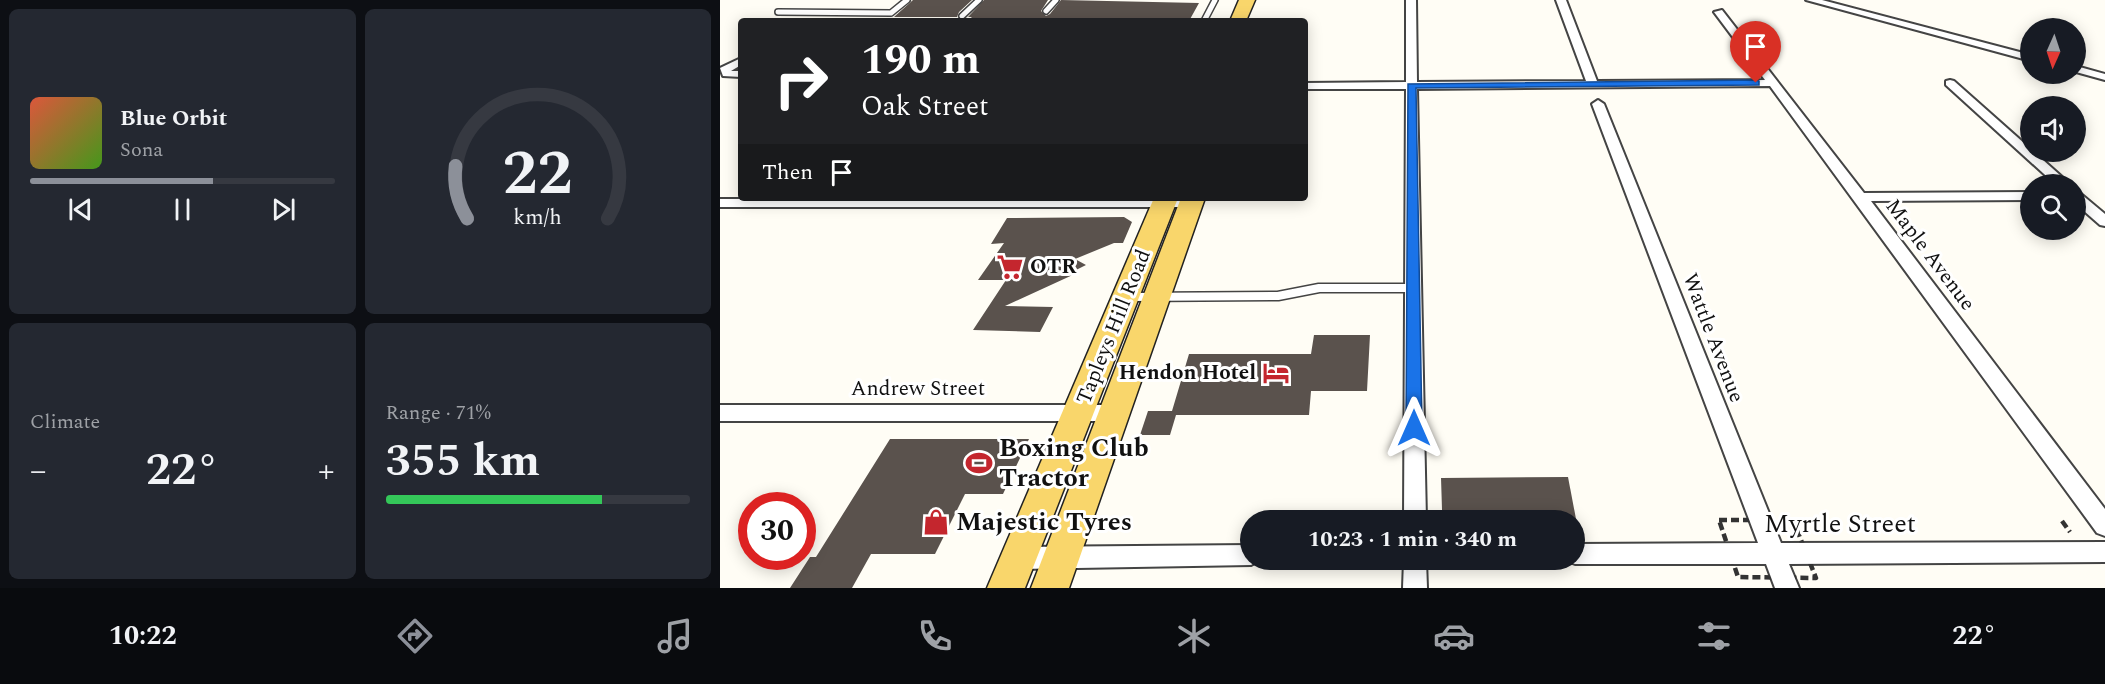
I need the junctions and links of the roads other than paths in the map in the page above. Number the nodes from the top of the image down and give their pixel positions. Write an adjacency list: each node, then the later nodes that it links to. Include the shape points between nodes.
1 (907, 0): 10 (lane, via 891,13)
2 (979, 0): 12 (lane)
3 (1056, 0): 9 (lane)
4 (1215, 0): 13 (lane)
5 (1247, 0): 14 (main road)
6 (1411, 0): 24 (street)
7 (1561, 0): 22 (street)
8 (1811, 0): 15 (street)
9 (1046, 11)
10 (778, 12)
11 (1719, 12): 20 (street, Maple Avenue)
12 (962, 16)
13 (1206, 18)
14 (1239, 18)
15 (2020, 55)
16 (730, 70): 19 (street)
17 (2086, 72): 18 (street)
18 (2105, 77)
19 (720, 83)
20 (1771, 83): 22 (street); 28 (street, Maple Avenue)
21 (1950, 83): 26 (street)
22 (1593, 85): 24 (street)
23 (1308, 86): 24 (street)
24 (1411, 86): 34 (street)
25 (1598, 104): 42 (street, Wattle Avenue)
26 (2052, 174)
27 (2020, 196): 28 (street)
28 (1860, 197): 40 (street, Maple Avenue)
29 (1165, 201): 30 (street); 31 (street); 35 (main road, Tapleys Hill Road)
30 (1192, 201): 35 (main road, Tapleys Hill Road)
31 (720, 203)
32 (2086, 205): 33 (street)
33 (2105, 222)
34 (1413, 288): 35 (lane, via 1319,288 1278,296); 39 (street)
35 (1142, 297): 37 (main road, Tapleys Hill Road); 38 (main road, Tapleys Hill Road)
36 (720, 413): 38 (street, Andrew Street)
37 (1115, 413): 38 (street, Andrew Street); 45 (main road, Tapleys Hill Road)
38 (1078, 414): 46 (main road, Tapleys Hill Road)
39 (1415, 510)
40 (2105, 526)
41 (2105, 552): 42 (street, Myrtle Street)
42 (1773, 553): 43 (street, Myrtle Street); 51 (street, Wattle Avenue)
43 (1585, 554)
44 (1240, 555): 45 (street)
45 (1062, 556): 46 (street); 49 (main road, Tapleys Hill Road)
46 (1018, 558): 48 (main road, Tapleys Hill Road)
47 (1415, 570): 50 (street)
48 (1006, 588)
49 (1050, 588)
50 (1415, 588)
51 (1787, 588)

